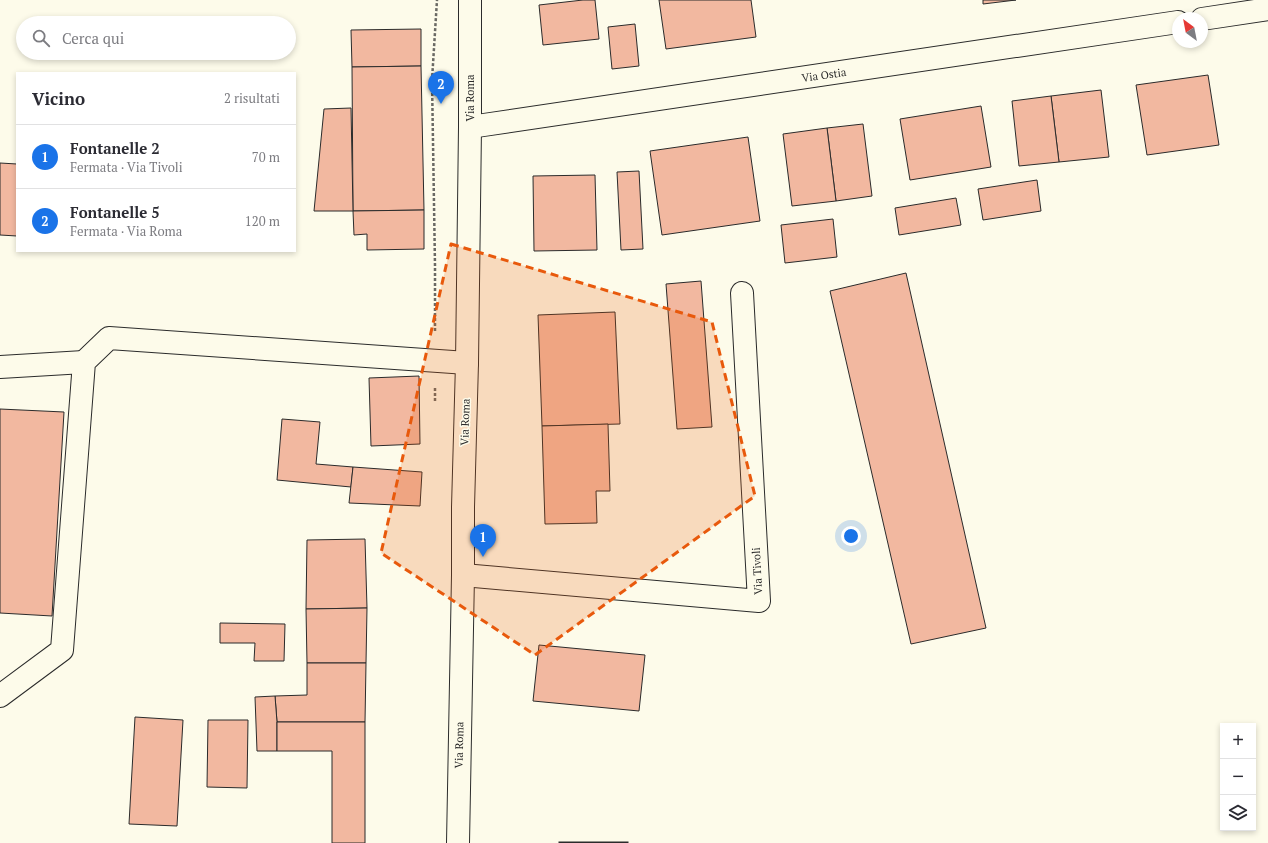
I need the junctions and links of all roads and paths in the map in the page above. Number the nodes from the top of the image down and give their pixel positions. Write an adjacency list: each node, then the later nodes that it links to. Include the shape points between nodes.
1 (470, 0): 5 (street, Via Roma)
2 (1268, 9): 3 (street)
3 (1208, 18)
4 (1172, 23): 5 (street, Via Ostia)
5 (470, 127): 8 (street, Via Roma)
6 (742, 293): 10 (street, Via Tivoli, via 759,601)
7 (84, 362): 8 (street, via 109,338); 9 (street); 11 (street, via 62,650)
8 (467, 362): 10 (street, Via Roma)
9 (0, 367)
10 (463, 575): 12 (street, Via Roma)
11 (0, 696)
12 (458, 843)

